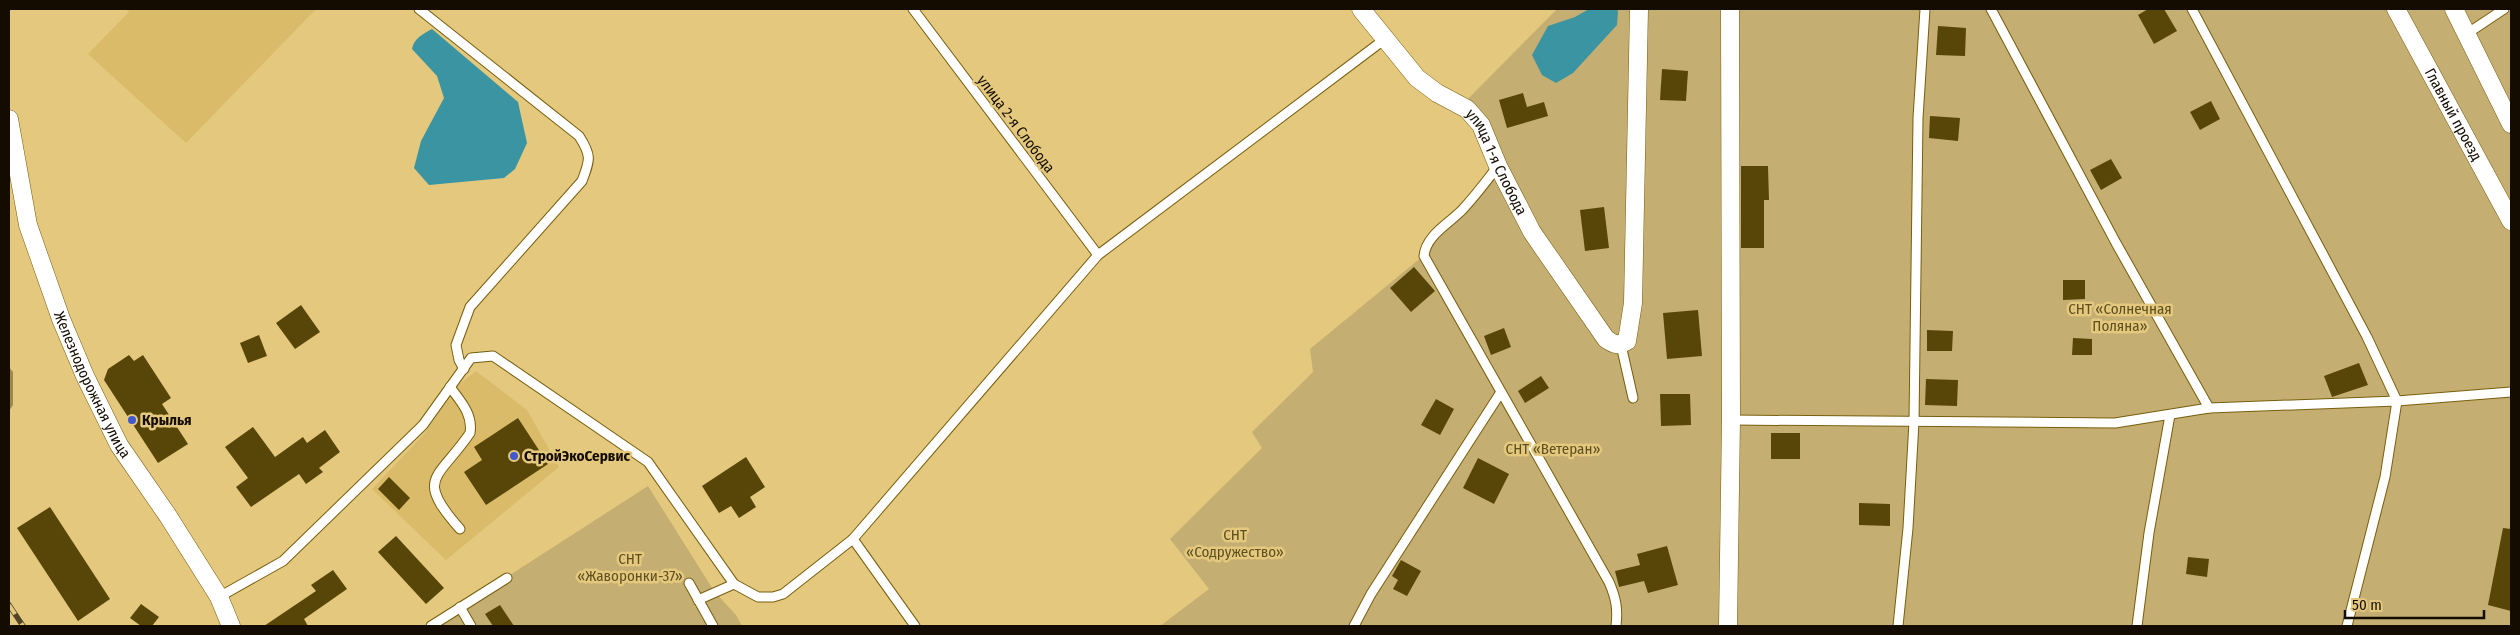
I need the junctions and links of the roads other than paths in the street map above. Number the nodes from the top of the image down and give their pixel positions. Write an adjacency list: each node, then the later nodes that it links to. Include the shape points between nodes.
1 (419, 9): 20 (lane, via 579,136 589,152 589,163 582,181 470,307 456,345)
2 (913, 9): 18 (lane, улица 2-я Слобода)
3 (1361, 9): 13 (street, улица 1-я Слобода)
4 (1639, 9): 19 (street, via 1633,303 1627,341)
5 (1730, 9): 28 (street)
6 (1925, 9): 29 (lane, via 1918,118)
7 (1991, 9): 26 (lane, via 2116,243)
8 (2192, 9): 25 (lane, via 2367,338)
9 (2396, 9): 17 (street, Главный проезд)
10 (2454, 9): 12 (street)
11 (2504, 9): 12 (lane)
12 (2468, 33): 15 (street)
13 (1385, 38): 16 (street, улица 1-я Слобода, via 1417,78 1467,110 1481,125); 18 (lane)
14 (9, 119): 35 (street, Железнодорожная улица, via 28,225 81,367 119,445)
15 (2511, 124)
16 (1498, 166): 19 (street, улица 1-я Слобода, via 1532,232); 22 (lane, via 1462,210 1433,236 1425,247 1424,256)
17 (2511, 221)
18 (1098, 255): 31 (lane)
19 (1614, 342): 24 (lane)
20 (464, 369): 21 (lane); 34 (lane, via 471,358 493,356 648,462)
21 (450, 387): 30 (lane, via 466,408 471,423 470,433 434,480 433,492); 35 (lane, via 423,425 283,561)
22 (1501, 392): 43 (lane, via 1371,594); 44 (lane, via 1609,582 1616,598)
23 (2511, 392): 25 (lane)
24 (1633, 398)
25 (2397, 401): 26 (lane); 48 (lane, via 2385,477)
26 (2209, 408): 27 (lane)
27 (2170, 415): 29 (lane, via 2115,423); 47 (lane, via 2149,533)
28 (1731, 420): 29 (lane); 45 (street)
29 (1914, 422): 46 (lane)
30 (460, 529)
31 (852, 539): 34 (lane, via 783,594 758,598); 42 (lane)
32 (507, 578): 37 (lane)
33 (689, 583): 36 (lane)
34 (734, 584): 36 (lane)
35 (219, 598): 38 (street, Железнодорожная улица)
36 (698, 600): 41 (lane)
37 (460, 607): 39 (lane); 40 (lane)
38 (231, 626)
39 (431, 626)
40 (471, 626)
41 (713, 626)
42 (915, 626)
43 (1355, 626)
44 (1616, 626)
45 (1728, 626)
46 (1898, 626)
47 (2137, 626)
48 (2348, 626)

